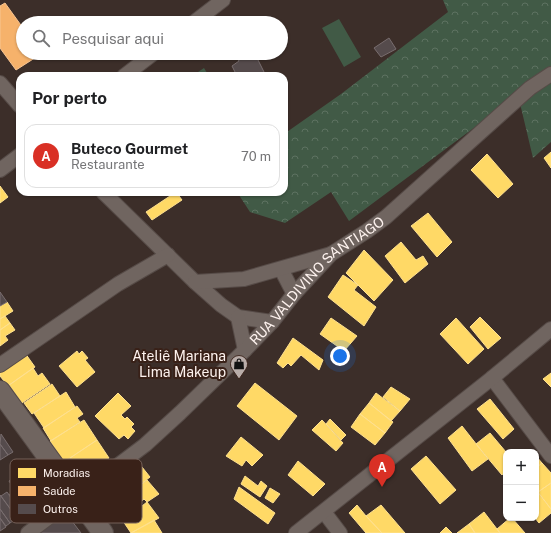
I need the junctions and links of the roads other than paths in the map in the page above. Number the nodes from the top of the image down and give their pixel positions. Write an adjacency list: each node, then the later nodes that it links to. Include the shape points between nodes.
1 (223, 0): 2 (street)
2 (202, 16)
3 (145, 60): 4 (street)
4 (129, 72)
5 (551, 74): 11 (street, RUA VALDIVINO SANTIAGO, via 524,93 386,217)
6 (0, 83): 7 (street)
7 (16, 101)
8 (16, 158): 9 (street)
9 (0, 170)
10 (107, 196): 12 (street)
11 (331, 254): 13 (street); 15 (street, RUA VALDIVINO SANTIAGO)
12 (168, 255): 14 (street); 20 (street, via 118,284)
13 (281, 269): 14 (street, via 244,279); 15 (street)
14 (196, 282): 16 (street)
15 (294, 294): 17 (street, RUA VALDIVINO SANTIAGO)
16 (238, 317): 17 (street); 19 (street)
17 (272, 322): 19 (street, RUA VALDIVINO SANTIAGO)
18 (551, 329): 21 (street)
19 (245, 350): 25 (street, RUA VALDIVINO SANTIAGO, via 145,446)
20 (0, 365)
21 (492, 378): 23 (street); 26 (street)
22 (0, 391): 24 (street)
23 (551, 456)
24 (50, 459)
25 (127, 459)
26 (324, 512): 31 (street); 32 (street)
27 (41, 523): 29 (street, RUA VALDIVINO SANTIAGO)
28 (96, 523): 30 (street)
29 (28, 533)
30 (103, 533)
31 (296, 533)
32 (340, 533)

